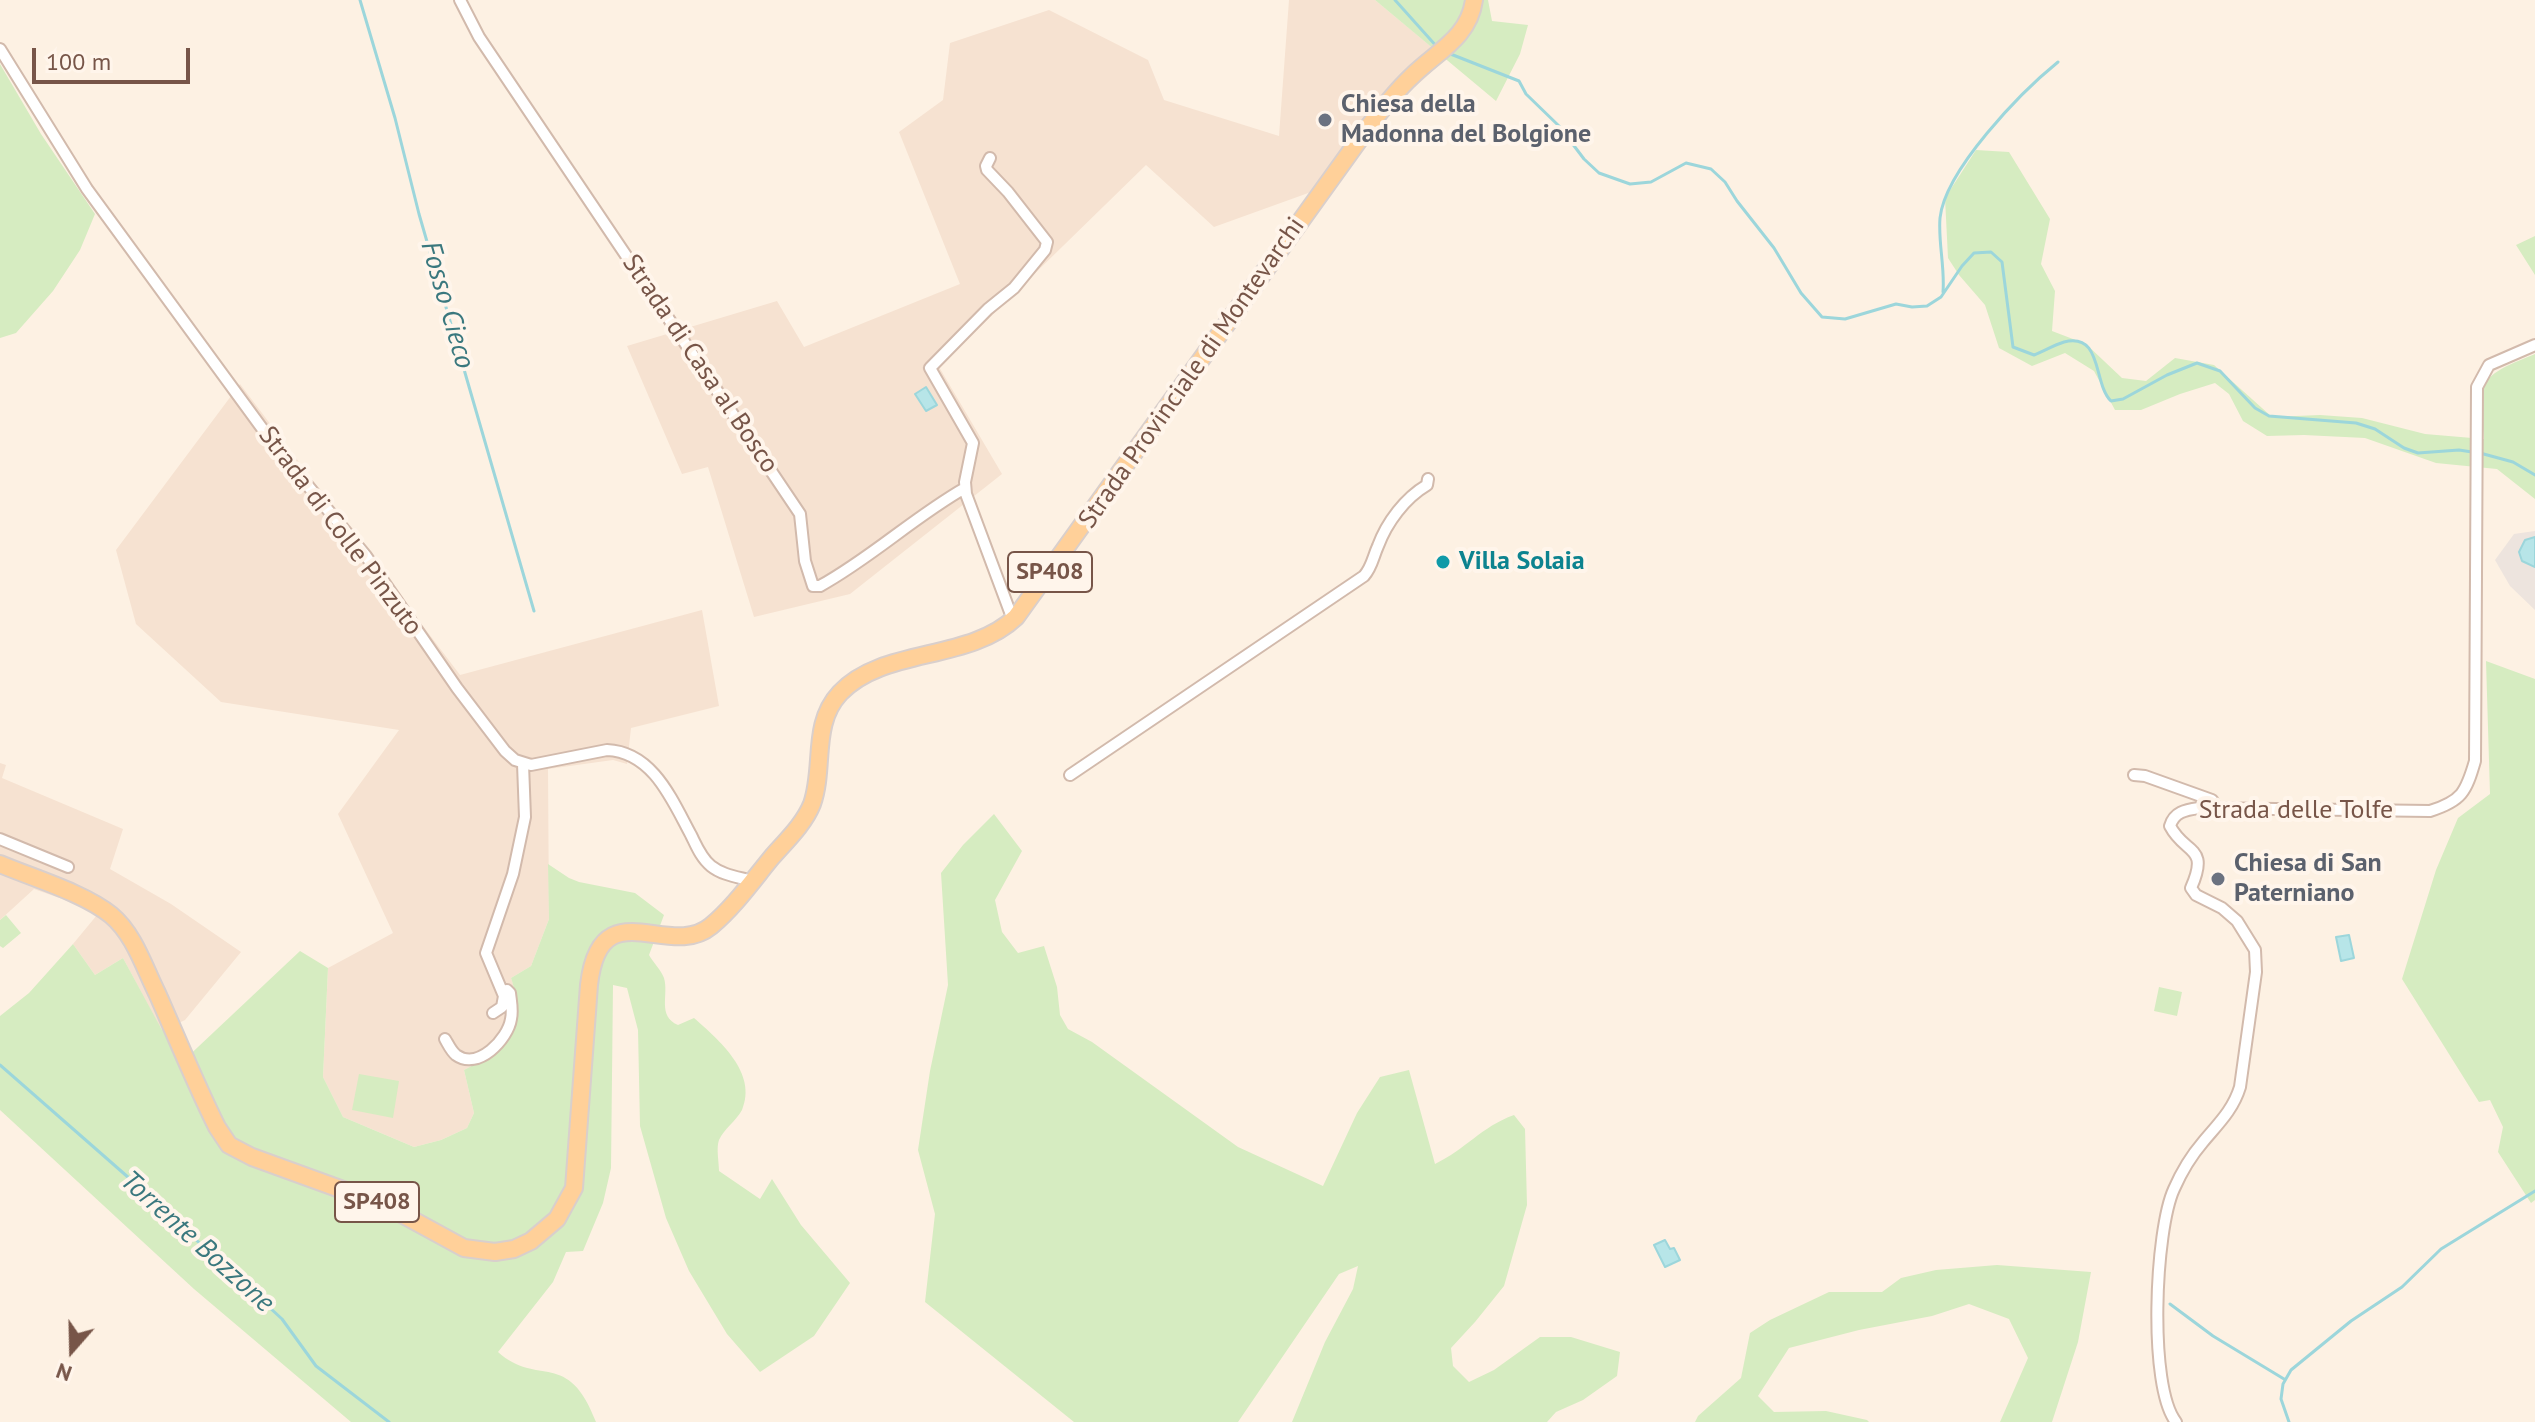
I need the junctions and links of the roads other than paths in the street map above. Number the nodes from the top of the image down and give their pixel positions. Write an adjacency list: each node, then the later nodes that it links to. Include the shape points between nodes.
1 (460, 0): 7 (street, Strada di Casa al Bosco, via 479,37 800,514 813,586 858,564)
2 (1474, 0): 8 (main road, Strada Provinciale di Montevarchi / SP408, via 1456,39 1409,78 1334,173)
3 (0, 49): 9 (street, Strada di Colle Pinzuto, via 120,235 275,446 366,556 457,688 505,751)
4 (990, 158): 7 (street, via 987,170 1047,242 1014,288 930,368 973,443)
5 (2535, 345): 12 (street, Strada delle Tolfe, via 2489,365 2477,387 2475,761 2462,796 2416,812)
6 (1428, 479): 10 (street, via 1397,511 1364,576)
7 (965, 488): 8 (street)
8 (1013, 620): 16 (main road, Strada Provinciale di Montevarchi / SP408, via 983,639 867,674 841,692 824,720 810,807)
9 (523, 764): 16 (street, via 607,750 631,756 668,792 707,861 718,871); 17 (street, via 525,817 513,874 486,953)
10 (1070, 775)
11 (2134, 775): 12 (street, via 2212,800)
12 (2217, 809): 20 (street, Strada delle Tolfe, via 2182,811 2170,826 2196,852 2191,888 2237,921 2255,950 2256,972 2235,1103 2184,1169 2161,1232 2158,1365 2166,1404)
13 (0, 839): 15 (street)
14 (0, 864): 16 (main road, Strada Provinciale di Montevarchi / SP408, via 90,902 122,926 229,1145 392,1209 459,1246 488,1252 514,1249 536,1238 557,1219 572,1194 590,979 599,951 612,937 629,931 680,937 703,931)
15 (68, 867)
16 (752, 881)
17 (494, 973): 18 (street, via 504,1002); 19 (street, via 512,1004 509,1028 500,1043 471,1059 454,1054)
18 (493, 1013)
19 (445, 1039)
20 (2176, 1422)

